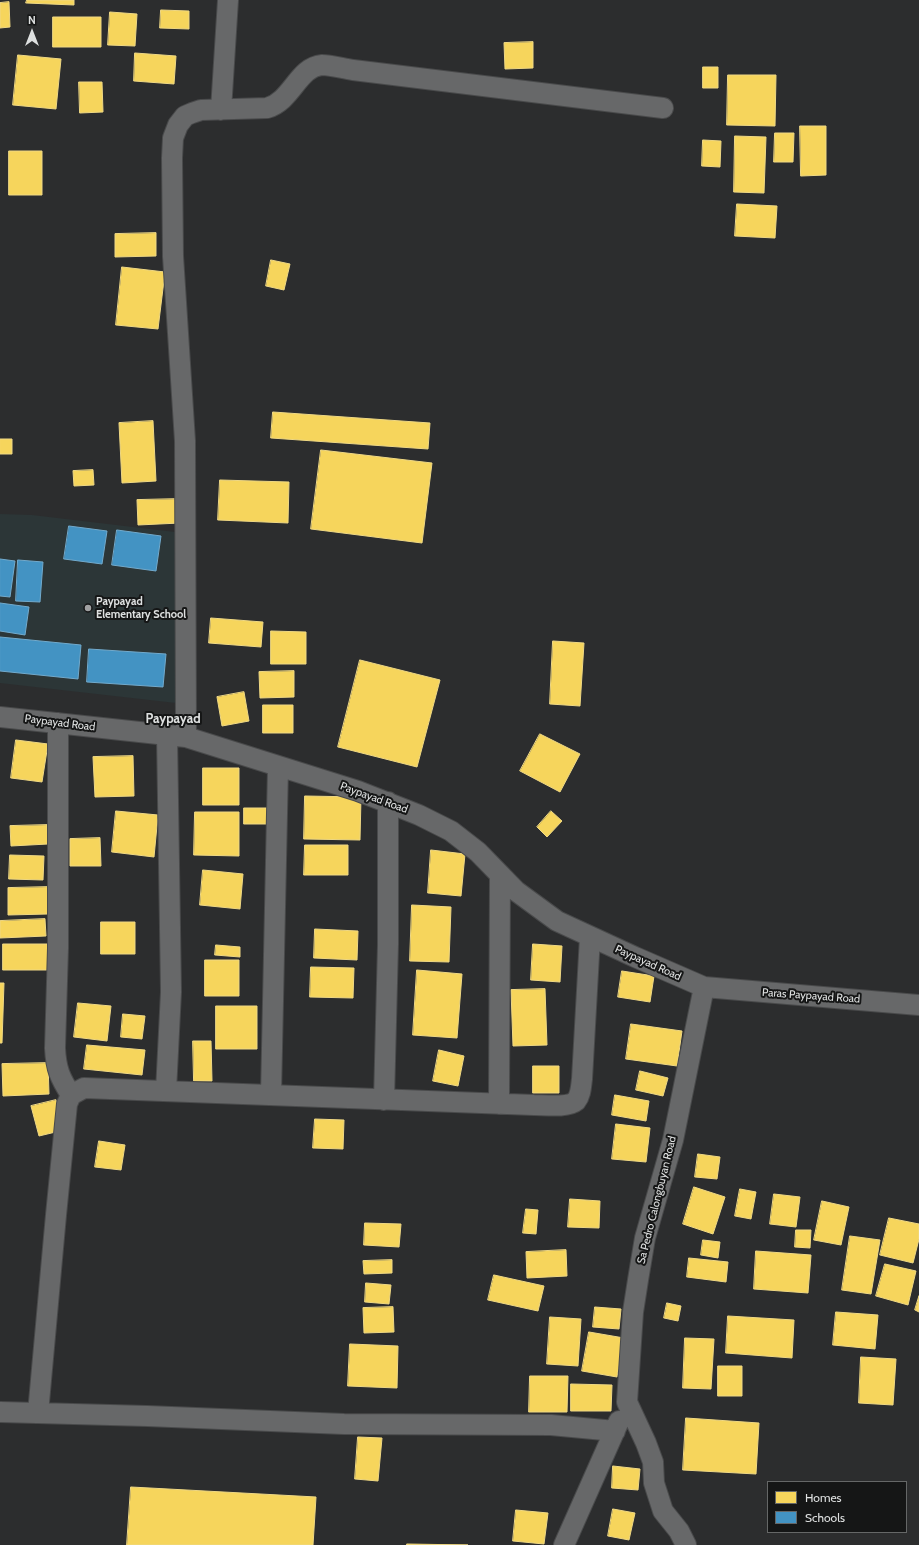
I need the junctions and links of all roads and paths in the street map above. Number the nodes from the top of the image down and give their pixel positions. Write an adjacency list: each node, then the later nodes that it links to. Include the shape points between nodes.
1 (228, 0): 3 (street)
2 (663, 108): 3 (street, via 323,65 308,70 284,99 275,105 267,108)
3 (221, 110): 6 (street, via 201,110 185,116 173,138 173,256 185,441)
4 (0, 717): 5 (street, Paypayad Road)
5 (58, 723): 6 (street, Paypayad Road); 14 (street, via 58,941 55,1048 59,1076)
6 (177, 736): 7 (street, Paypayad Road); 13 (street)
7 (278, 767): 8 (street, Paypayad Road); 15 (street)
8 (388, 802): 9 (street, Paypayad Road, via 451,831 478,852); 16 (street)
9 (500, 875): 10 (street, Paypayad Road, via 539,909); 17 (street)
10 (590, 937): 11 (street, Paypayad Road); 17 (street, via 582,1079 576,1101 560,1106)
11 (704, 987): 12 (street, Paras Paypayad Road); 18 (street, Sa Pedro Calongbuyan Road, via 673,1140 645,1238 633,1312)
12 (919, 1005)
13 (166, 1091): 14 (street, via 84,1088); 15 (street)
14 (71, 1095): 20 (street, via 57,1200)
15 (271, 1096): 16 (street)
16 (384, 1100): 17 (street)
17 (499, 1104)
18 (627, 1402): 21 (street); 23 (street, Sa Pedro Calongbuyan Road, via 653,1462 654,1483 663,1511 679,1531)
19 (0, 1412): 20 (street)
20 (38, 1413): 21 (street, via 344,1424 551,1425)
21 (614, 1431): 22 (street)
22 (564, 1545)
23 (686, 1545)

